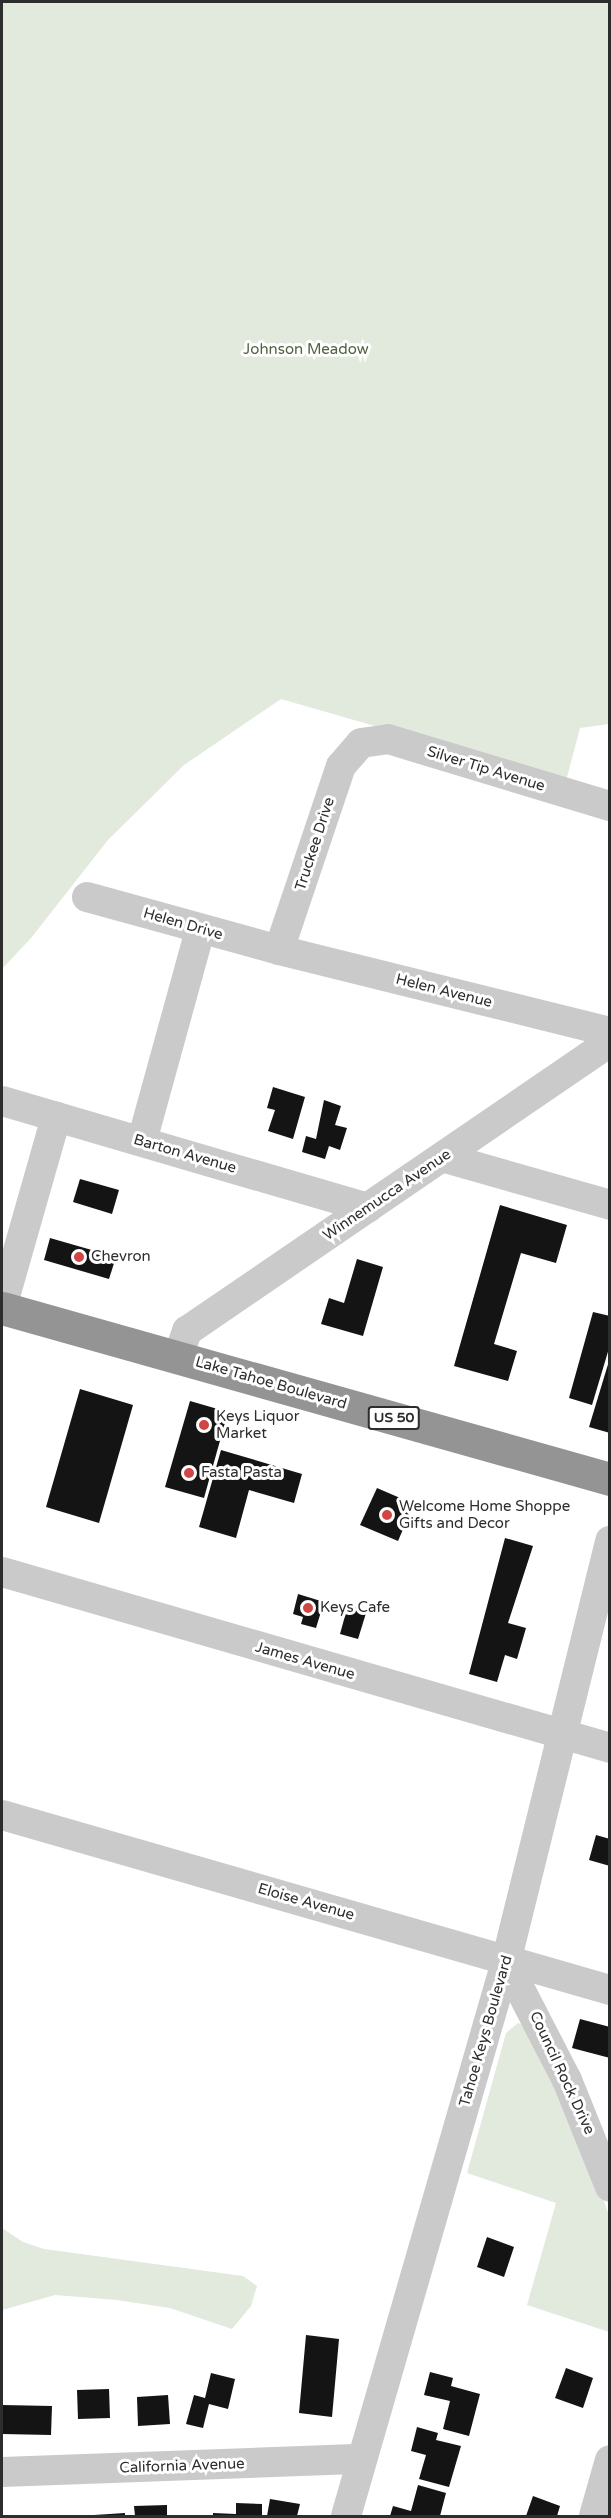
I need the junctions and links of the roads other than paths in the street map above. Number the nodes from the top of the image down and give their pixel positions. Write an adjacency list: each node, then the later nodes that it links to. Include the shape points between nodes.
1 (361, 743): 2 (street, Silver Tip Avenue, via 387,739); 5 (street, Truckee Drive, via 341,766)
2 (609, 807)
3 (87, 897): 4 (street, Helen Drive)
4 (200, 930): 5 (street, Helen Drive); 10 (street)
5 (279, 950): 6 (street, Helen Avenue)
6 (609, 1032)
7 (609, 1042): 11 (street, Winnemucca Avenue)
8 (2, 1101): 9 (street, Barton Avenue)
9 (56, 1118): 10 (street, Barton Avenue); 14 (street)
10 (142, 1142): 13 (street, Barton Avenue)
11 (442, 1157): 12 (street); 13 (street, Winnemucca Avenue)
12 (609, 1205)
13 (368, 1208): 15 (street, Winnemucca Avenue, via 187,1331)
14 (2, 1308): 15 (highway, Lake Tahoe Boulevard / US 50)
15 (178, 1357): 16 (highway, Lake Tahoe Boulevard / US 50)
16 (609, 1479)
17 (609, 1541): 19 (street, Tahoe Keys Boulevard)
18 (2, 1572): 19 (street, James Avenue)
19 (562, 1735): 20 (street, James Avenue); 22 (street, Tahoe Keys Boulevard)
20 (609, 1748)
21 (2, 1815): 22 (street, Eloise Avenue)
22 (506, 1962): 23 (street, Eloise Avenue); 24 (street, Council Rock Drive, via 567,2080); 25 (street, Tahoe Keys Boulevard)
23 (609, 1990)
24 (609, 2187)
25 (362, 2459): 27 (street, California Avenue); 28 (street, Tahoe Keys Boulevard)
26 (609, 2460): 29 (street)
27 (2, 2472)
28 (346, 2517)
29 (594, 2517)

